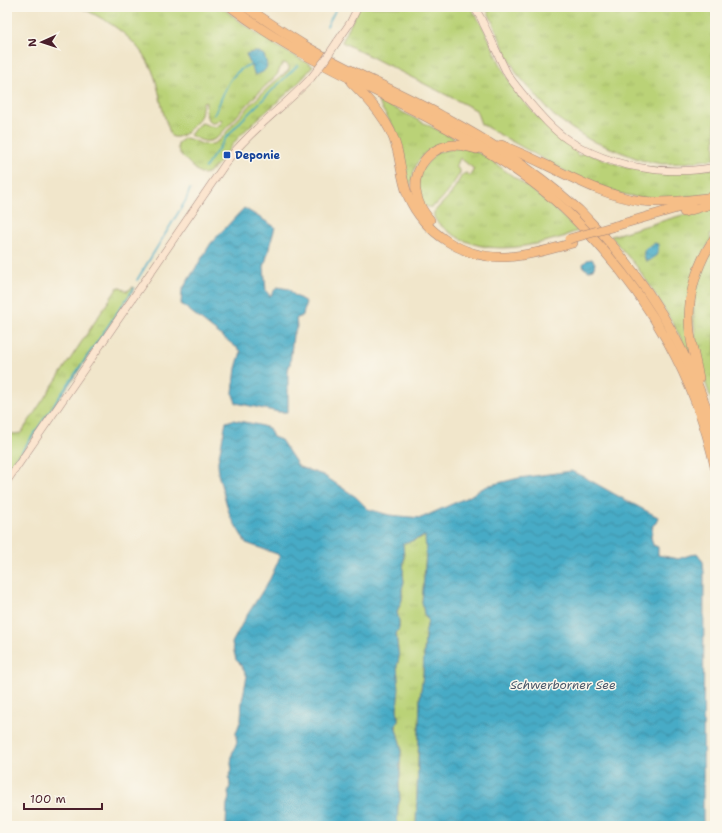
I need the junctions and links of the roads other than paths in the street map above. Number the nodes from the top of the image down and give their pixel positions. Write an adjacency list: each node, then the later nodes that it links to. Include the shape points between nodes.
1 (231, 7): 5 (highway, via 268,33)
2 (246, 7): 6 (highway, via 305,46)
3 (358, 7): 15 (street, bridge, via 350,23 311,78 242,142 230,157)
4 (474, 7): 8 (street, via 509,76 545,121 568,140 590,152 632,166 674,171)
5 (346, 77): 7 (highway); 11 (highway, via 372,103 386,122 396,148 408,195 415,209 438,235 462,249 490,257 536,253)
6 (481, 137): 9 (highway, via 610,194 642,201); 12 (highway, via 548,184 580,211 611,244 655,302)
7 (486, 150): 11 (highway, via 463,145 446,146 439,148 423,161 415,184 416,196 433,223 453,238 491,251 519,251); 14 (highway, via 541,189 574,218 608,254 647,306 682,369 702,422)
8 (715, 166)
9 (715, 199): 11 (highway, bridge)
10 (715, 237): 12 (highway, via 702,259 695,278 690,311 690,333)
11 (571, 241)
12 (703, 397): 13 (highway)
13 (715, 433)
14 (715, 467)
15 (7, 481)

